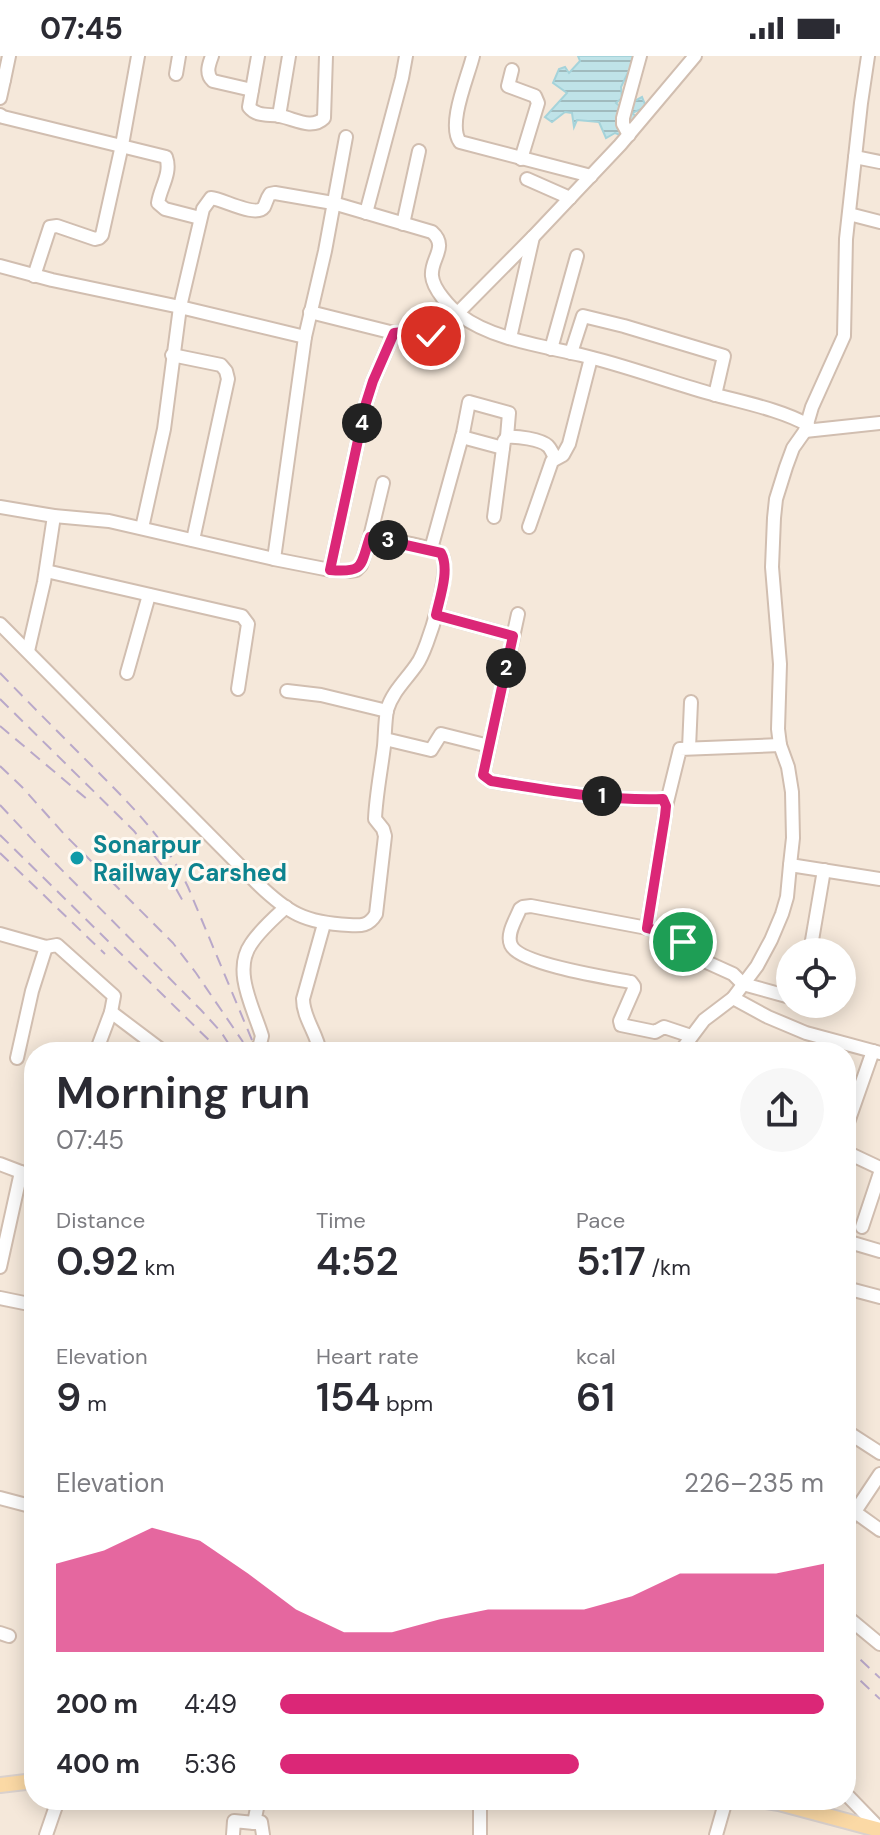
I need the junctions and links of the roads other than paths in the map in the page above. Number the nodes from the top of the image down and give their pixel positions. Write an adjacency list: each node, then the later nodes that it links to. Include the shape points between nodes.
1 (9, 56): 15 (street)
2 (138, 56): 22 (street)
3 (179, 56): 14 (street)
4 (212, 56): 16 (street, via 208,73 213,81)
5 (258, 56): 16 (street)
6 (289, 56): 19 (street)
7 (326, 56): 19 (street, via 322,121 302,123)
8 (406, 56): 31 (street)
9 (473, 56): 25 (street, via 456,137)
10 (640, 56): 20 (street, via 623,118)
11 (695, 56): 20 (street)
12 (868, 56): 24 (street)
13 (512, 70): 25 (street, via 508,86 535,96 538,103)
14 (176, 74)
15 (2, 78): 17 (street)
16 (252, 90): 19 (street, via 251,111)
17 (0, 98)
18 (0, 115): 22 (street)
19 (279, 116)
20 (629, 135): 27 (street)
21 (346, 137): 30 (street)
22 (122, 145): 33 (street, via 166,157 169,169 158,203); 39 (street, via 102,235 95,239 50,227)
23 (419, 151): 35 (street)
24 (855, 157): 26 (street); 32 (street)
25 (521, 159): 27 (street)
26 (880, 162)
27 (591, 176): 29 (street)
28 (527, 179): 29 (street)
29 (570, 198): 36 (street)
30 (333, 203): 31 (street); 33 (street, via 275,193 259,211 211,198); 41 (street)
31 (366, 213): 35 (street)
32 (849, 214): 34 (street); 52 (street, via 844,336)
33 (200, 218): 40 (street)
34 (880, 222)
35 (403, 224): 42 (street, via 439,238 432,276)
36 (533, 237): 42 (street); 45 (street)
37 (577, 256): 46 (street)
38 (0, 266): 39 (street)
39 (34, 276): 40 (street)
40 (180, 307): 44 (street); 48 (street)
41 (310, 312): 43 (street); 44 (street)
42 (457, 314): 43 (street, via 436,335); 45 (street)
43 (394, 333): 66 (street, via 366,403)
44 (305, 337): 65 (street)
45 (510, 338): 46 (street)
46 (551, 349): 47 (street)
47 (571, 353): 49 (street); 50 (street, via 583,316 624,326 724,356)
48 (172, 355): 61 (street, via 164,429); 63 (street, via 221,365 228,379)
49 (591, 358): 50 (street); 55 (street, via 569,444)
50 (715, 395): 52 (street, via 799,420)
51 (880, 423): 52 (street)
52 (806, 428): 80 (street, via 786,467 774,518)
53 (462, 437): 54 (street); 54 (street, via 469,402 509,413); 64 (street)
54 (505, 442): 55 (street, via 512,436 542,442); 59 (street)
55 (555, 458): 60 (street)
56 (383, 483): 62 (street)
57 (0, 507): 58 (street)
58 (54, 516): 61 (street); 67 (street)
59 (494, 517)
60 (529, 527)
61 (142, 528): 63 (street)
62 (370, 537): 64 (street); 66 (street, via 356,570)
63 (193, 540): 65 (street)
64 (431, 549): 70 (street, via 445,562)
65 (274, 559): 66 (street)
66 (330, 570)
67 (46, 571): 68 (street); 73 (street)
68 (149, 595): 74 (street); 75 (street, via 247,620)
69 (518, 614): 72 (street)
70 (436, 615): 72 (street); 78 (street, via 418,664)
71 (0, 624): 73 (street)
72 (513, 636): 81 (street)
73 (28, 651): 87 (street)
74 (127, 673)
75 (238, 689)
76 (287, 691): 78 (street)
77 (691, 702): 82 (street)
78 (387, 711): 79 (street)
79 (385, 739): 81 (street, via 431,750 441,734); 88 (street, via 375,814 385,833 376,914 360,926)
80 (780, 745): 82 (street); 84 (street, via 792,792)
81 (489, 746): 83 (street, via 483,775 491,781 565,793 663,799)
82 (689, 748): 83 (street, via 680,749)
83 (666, 806): 89 (street)
84 (790, 865): 85 (street); 93 (street, via 782,914)
85 (824, 870): 86 (street); 91 (street)
86 (880, 879)
87 (286, 907): 88 (street); 100 (street, via 249,945 244,961)
88 (324, 924): 101 (street, via 303,999)
89 (647, 928): 93 (street, via 678,938 702,960); 97 (street, via 526,906 520,909 509,941 512,949 531,959 634,983 621,1025 655,1032 664,1027)
90 (0, 934): 92 (street)
91 (812, 938)
92 (46, 947): 96 (street, via 57,945 114,996); 106 (street)
93 (743, 984): 94 (street); 95 (street)
94 (776, 993)
95 (733, 998): 97 (street); 103 (street, via 806,1033)
96 (111, 1012): 98 (street); 99 (street)
97 (691, 1036): 102 (street)
98 (100, 1042)
99 (151, 1042)
100 (261, 1042)
101 (318, 1042)
102 (687, 1042)
103 (840, 1042)
104 (856, 1046): 105 (street)
105 (877, 1052): 107 (street)
106 (17, 1058)
107 (856, 1103)
108 (856, 1158): 110 (street)
109 (0, 1164): 111 (street)
110 (880, 1171): 113 (street)
111 (21, 1172): 112 (street); 117 (street)
112 (24, 1173)
113 (875, 1205): 114 (street)
114 (862, 1227)
115 (856, 1244): 116 (street)
116 (880, 1251)
117 (0, 1267)
118 (856, 1291): 119 (street)
119 (880, 1297)
120 (0, 1298): 121 (street)
121 (24, 1303)
122 (856, 1437): 123 (street)
123 (880, 1453)
124 (880, 1474): 127 (street)
125 (0, 1498): 126 (street)
126 (24, 1504)
127 (856, 1510)
128 (856, 1513): 129 (street)
129 (880, 1530)
130 (856, 1624): 131 (street)
131 (880, 1644)
132 (24, 1782): 133 (main road)
133 (0, 1785)
134 (856, 1805): 141 (street)
135 (55, 1810): 142 (street)
136 (257, 1810): 140 (street)
137 (480, 1810): 145 (street)
138 (723, 1810): 146 (street)
139 (804, 1810): 141 (main road)
140 (254, 1823): 143 (street, via 234,1821); 144 (street, via 261,1822)
141 (879, 1831)
142 (46, 1835)
143 (233, 1835)
144 (263, 1835)
145 (480, 1835)
146 (716, 1835)

